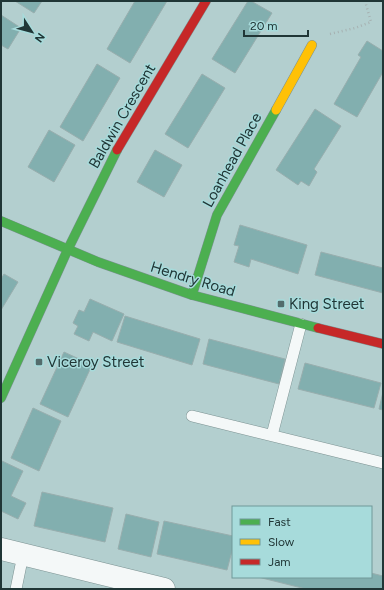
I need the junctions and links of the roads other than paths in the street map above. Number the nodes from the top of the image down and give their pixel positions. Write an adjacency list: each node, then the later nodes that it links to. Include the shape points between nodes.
1 (206, 1): 4 (street, Baldwin Crescent, via 119,146)
2 (312, 45): 5 (street, Loanhead Place, via 217,215)
3 (1, 221): 4 (street, Hendry Road)
4 (68, 249): 5 (street, Hendry Road); 8 (street, Baldwin Crescent)
5 (192, 295): 6 (street, Hendry Road)
6 (301, 324): 7 (street, Hendry Road); 10 (lane)
7 (383, 344)
8 (1, 398)
9 (192, 416): 10 (lane)
10 (272, 435): 11 (lane)
11 (383, 463)
12 (1, 549): 13 (street)
13 (23, 555): 14 (lane); 15 (street)
14 (16, 589)
15 (164, 589)

